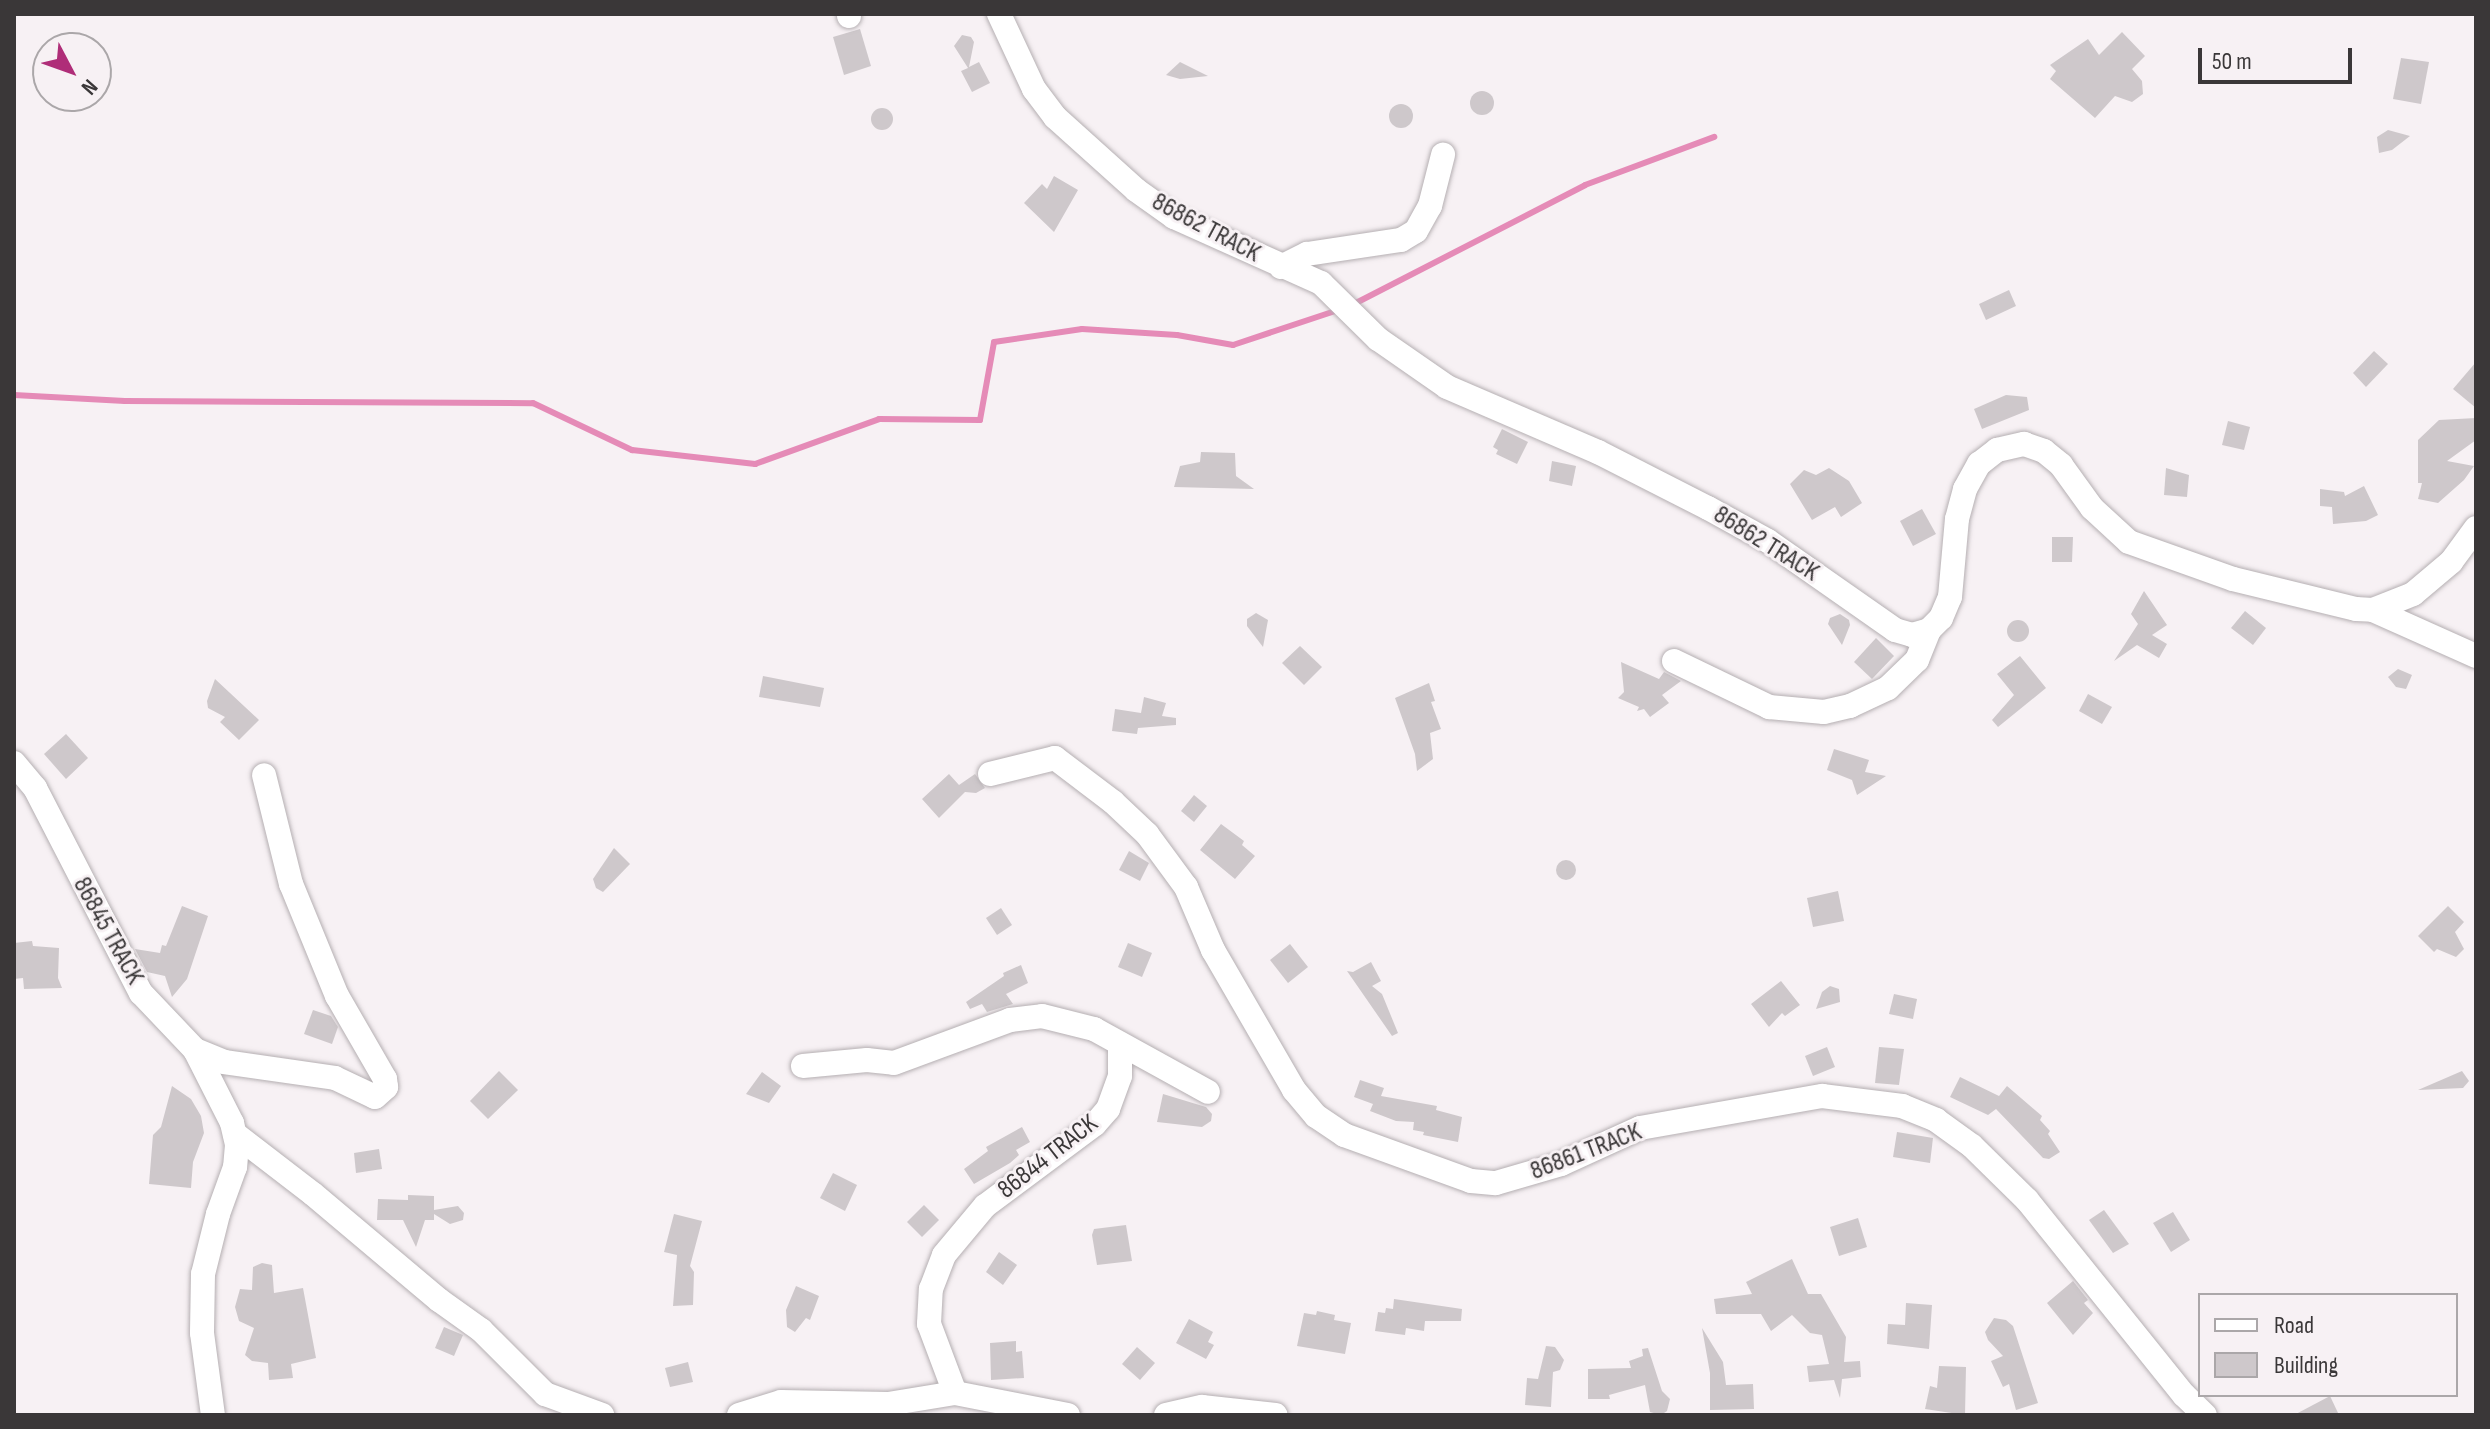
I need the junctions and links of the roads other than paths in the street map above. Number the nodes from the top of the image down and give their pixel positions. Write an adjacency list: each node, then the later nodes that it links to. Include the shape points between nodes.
1 (999, 14): 3 (street, 86862 TRACK, via 1034,89 1085,147 1174,217)
2 (1443, 155): 3 (street, via 1430,206 1416,231 1401,240 1307,254)
3 (1281, 267): 6 (street, 86862 TRACK, via 1321,283 1378,339 1447,387 1674,490 1768,541 1895,630 1912,635)
4 (2476, 528): 5 (street, via 2451,562 2413,594)
5 (2373, 610): 6 (street, via 2233,579 2129,542 2092,508 2061,465 2024,444 1997,450 1979,464 1965,489 1950,597); 7 (street)
6 (1929, 630): 8 (street, via 1917,660 1888,688 1824,712 1769,707)
7 (2476, 656)
8 (1674, 661)
9 (14, 763): 13 (street, 86845 TRACK, via 35,788 141,993)
10 (990, 774): 25 (street, 86861 TRACK, via 1055,758 1113,802 1171,863 1213,950 1294,1090 1316,1116 1344,1135 1471,1181 1496,1183 1561,1164 1640,1128 1822,1096 1902,1106 1936,1120 1972,1146 2027,1200 2159,1366)
11 (264, 775): 13 (street, via 291,884 337,996 386,1087 375,1097 335,1078 224,1062)
12 (1120, 1044): 14 (street, via 1073,1022 1026,1015 894,1063); 15 (street); 17 (street, 86844 TRACK, via 1120,1076 1108,1109 985,1206 944,1255 931,1289 929,1324)
13 (195, 1050): 16 (street, 86845 TRACK)
14 (803, 1066)
15 (1208, 1092)
16 (235, 1134): 18 (street, via 481,1330); 19 (street, 86845 TRACK, via 235,1167 203,1274 202,1333)
17 (955, 1393): 21 (street, via 888,1404 781,1402); 22 (street)
18 (539, 1405): 20 (street)
19 (213, 1415)
20 (602, 1415)
21 (739, 1415)
22 (1068, 1415)
23 (1166, 1415): 24 (street, via 1202,1407)
24 (1276, 1415)
25 (2205, 1415)

